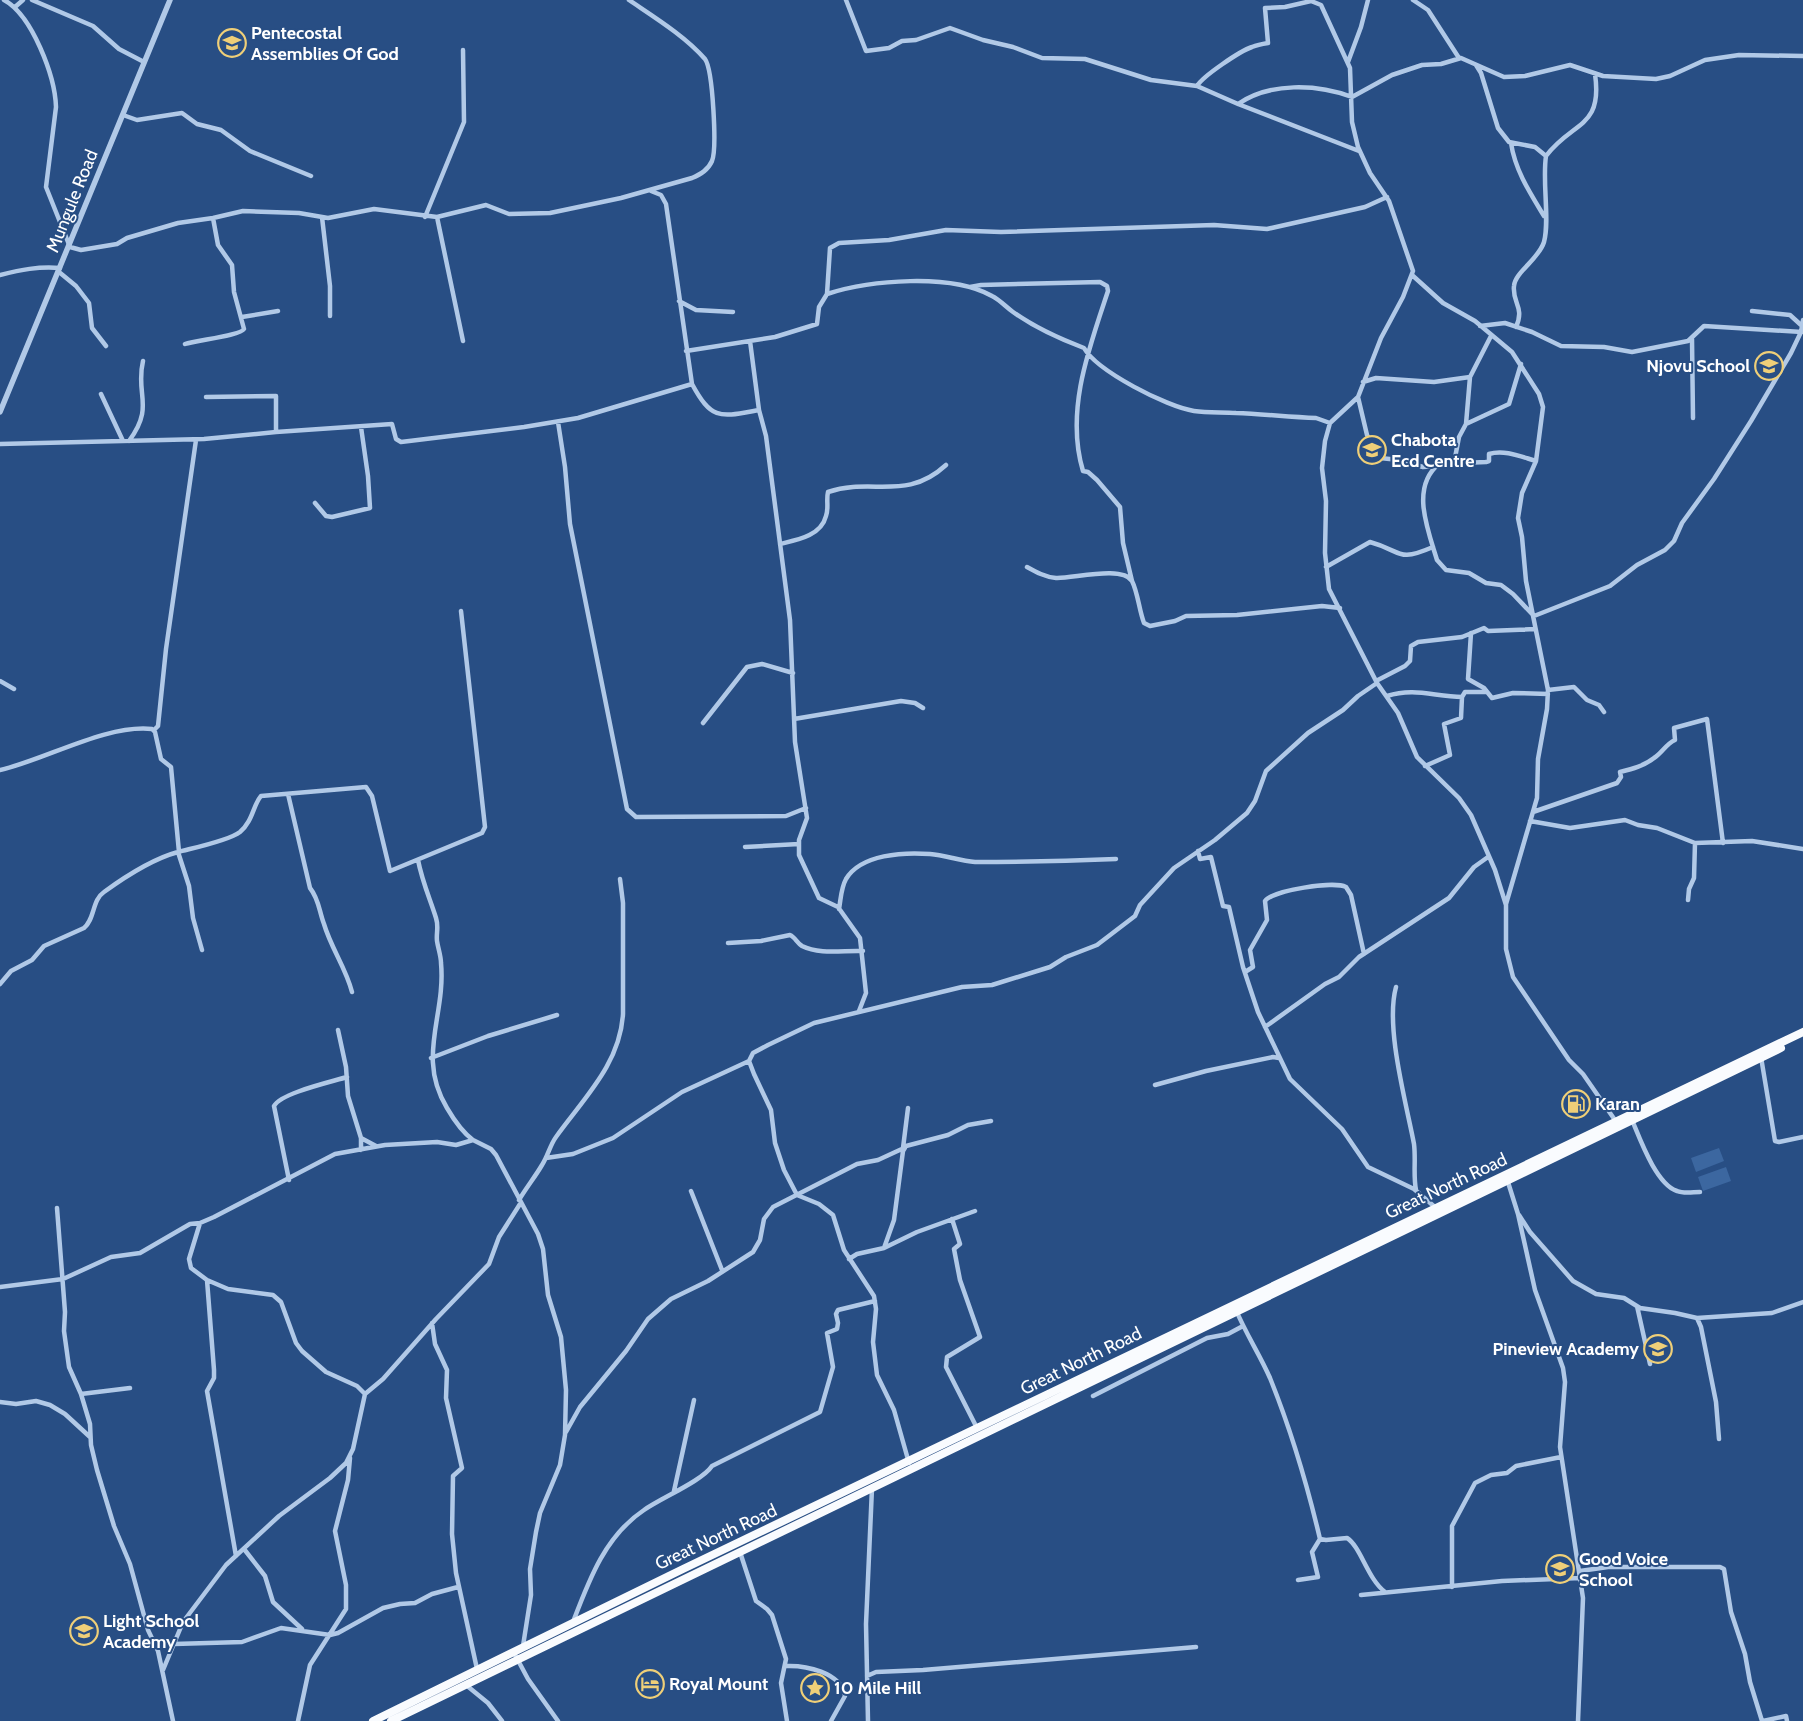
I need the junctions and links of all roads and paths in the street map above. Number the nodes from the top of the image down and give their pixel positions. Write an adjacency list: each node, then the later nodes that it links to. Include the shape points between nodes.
1 (4, 0): 9 (street)
2 (23, 0): 9 (street)
3 (32, 0): 13 (street, via 93,26 119,49)
4 (170, 0): 13 (street, Mungule Road)
5 (629, 0): 25 (street, via 705,59 712,84 712,162 705,172 692,178)
6 (846, 0): 17 (street, via 866,51 889,48 902,41 916,40 950,28 1042,58 1084,58 1151,80)
7 (1368, 0): 14 (street)
8 (1413, 0): 12 (street, via 1428,10)
9 (14, 7): 32 (street, via 24,18 44,57 55,97 46,187)
10 (462, 50): 28 (street, via 464,122)
11 (1803, 56): 16 (street, via 1739,55 1705,60 1656,79)
12 (1459, 58): 15 (street); 18 (street, via 1392,75)
13 (144, 62): 20 (street, Mungule Road)
14 (1348, 62): 17 (street, via 1321,5 1311,1 1285,8 1265,8 1268,43 1251,47 1201,79); 18 (street)
15 (1475, 63): 16 (street, via 1504,77 1525,76 1570,65); 21 (street, via 1498,128)
16 (1595, 74): 23 (street, via 1598,94 1592,113)
17 (1197, 86): 19 (street)
18 (1352, 98): 19 (street, via 1333,90 1294,87 1263,92); 22 (street, via 1352,122)
19 (1238, 104): 22 (street)
20 (123, 115): 24 (street, via 137,120 182,113 197,124 221,130 250,151); 32 (street, Mungule Road)
21 (1512, 143): 23 (street, via 1535,146); 30 (street, via 1515,160 1529,193)
22 (1359, 152): 26 (street)
23 (1546, 156): 30 (street)
24 (311, 176)
25 (650, 190): 29 (street, via 567,211 509,214 486,205); 38 (street, via 661,195 666,204)
26 (1387, 197): 35 (street, via 1413,266); 37 (street, via 1365,207 1267,229 1214,226 1001,232 946,230 889,240 838,243 829,251)
27 (322, 217): 28 (street, via 374,209); 31 (street, via 263,210); 42 (street)
28 (425, 217): 29 (street)
29 (437, 217): 50 (street)
30 (1544, 217): 46 (street, via 1541,248 1515,280 1520,311)
31 (213, 218): 32 (street, via 178,222 110,246 81,250); 43 (street, via 218,245 232,265 234,292)
32 (70, 247): 33 (street, Mungule Road)
33 (59, 270): 34 (street, via 47,267); 53 (street, via 89,303 92,328); 65 (street, Mungule Road)
34 (0, 275)
35 (1412, 275): 45 (street, via 1443,303); 59 (street)
36 (968, 288): 37 (street, via 921,281 874,284); 55 (street, via 992,296 1026,320 1084,348); 55 (street, via 981,285 1104,283 1108,291)
37 (827, 294): 51 (street, via 819,307 817,324)
38 (679, 301): 41 (street, via 696,310); 54 (street)
39 (278, 311): 43 (street)
40 (1752, 311): 44 (street, via 1790,315)
41 (733, 312)
42 (330, 316)
43 (242, 317): 52 (street, via 242,333)
44 (1802, 322): 47 (street)
45 (1480, 326): 46 (street, via 1500,322); 48 (street)
46 (1516, 327): 49 (street, via 1561,346 1604,347 1632,352)
47 (1802, 332): 49 (street, via 1704,326); 88 (street, via 1751,421 1665,550 1637,565 1610,586)
48 (1491, 336): 57 (street, via 1512,352); 58 (street)
49 (1692, 339): 66 (street)
50 (464, 341)
51 (750, 341): 54 (street); 64 (street)
52 (185, 344)
53 (106, 346)
54 (686, 351): 60 (street)
55 (1088, 354): 68 (street, via 1139,390 1192,411 1316,418); 85 (street, via 1079,391 1078,454 1083,471 1097,480 1120,507 1123,543)
56 (143, 361): 74 (street, via 143,412 140,426)
57 (1521, 364): 69 (street, via 1508,404); 76 (street, via 1543,407)
58 (1470, 377): 59 (street, via 1434,382 1376,378); 69 (street)
59 (1363, 382): 63 (street)
60 (692, 384): 64 (street, via 711,412 732,415); 67 (street, via 600,413)
61 (101, 394): 73 (street)
62 (206, 397): 71 (street, via 276,396)
63 (1358, 397): 68 (street); 79 (street, via 1368,435 1380,458 1423,467)
64 (759, 410): 81 (street, via 766,436)
65 (0, 412)
66 (1693, 418)
67 (558, 422): 70 (street, via 402,442 396,439 392,424); 107 (street, via 570,524 627,809 636,817 717,817 786,816)
68 (1330, 423): 84 (street, via 1322,452 1327,512)
69 (1466, 424): 77 (street, via 1459,437)
70 (361, 427): 71 (street); 80 (street, via 370,508 332,517 326,516)
71 (276, 432): 72 (street)
72 (196, 440): 74 (street); 103 (street, via 158,726)
73 (123, 441): 74 (street); 75 (street)
74 (129, 441)
75 (0, 444)
76 (1536, 461): 77 (street, via 1492,452 1488,462); 88 (street, via 1522,493 1518,518)
77 (1454, 463): 79 (street)
78 (946, 465): 81 (street, via 927,480 910,486 843,488 828,492 827,515 816,531)
79 (1436, 466): 82 (street, via 1426,477 1423,504)
80 (315, 503)
81 (780, 544): 91 (street)
82 (1433, 547): 84 (street, via 1403,556 1370,542); 88 (street, via 1441,567 1501,585)
83 (1027, 567): 85 (street, via 1052,577 1119,574)
84 (1326, 567): 86 (street, via 1329,589)
85 (1132, 581): 86 (street, via 1144,623 1150,626 1186,616 1237,615 1322,606)
86 (1340, 608): 93 (street)
87 (461, 611): 119 (street, via 485,830)
88 (1534, 616): 89 (street)
89 (1535, 629): 90 (street, via 1488,631 1484,628); 96 (street)
90 (1471, 633): 93 (street, via 1414,644 1410,649 1410,661); 95 (street, via 1468,679)
91 (793, 673): 101 (street); 102 (street, via 762,664 747,667)
92 (0, 681): 94 (street)
93 (1376, 682): 97 (street); 115 (street, via 1343,710 1308,733 1266,771 1247,813)
94 (14, 688)
95 (1487, 692): 96 (street, via 1492,698 1513,693); 98 (street, via 1465,692)
96 (1548, 692): 100 (street, via 1574,687); 108 (street, via 1538,759 1538,790)
97 (1387, 696): 98 (street, via 1406,691); 104 (street)
98 (1462, 697): 104 (street, via 1461,718 1444,724 1450,755)
99 (923, 708): 101 (street, via 901,701)
100 (1604, 712)
101 (794, 718): 107 (street)
102 (702, 723)
103 (154, 730): 105 (street, via 109,733 36,761); 116 (street, via 161,759 171,767)
104 (1425, 766): 117 (street, via 1468,809)
105 (0, 770)
106 (288, 794): 116 (street, via 261,796 254,813 240,832); 119 (street, via 366,787 372,796 388,869); 131 (street, via 310,888 318,899 324,924)
107 (806, 808): 112 (street, via 808,818)
108 (1532, 812): 109 (street); 111 (street, via 1617,783 1620,772 1655,758 1675,740 1674,728 1706,719)
109 (1530, 821): 110 (street, via 1570,828 1625,820); 122 (street)
110 (1696, 843): 111 (street); 121 (street, via 1694,878)
111 (1723, 843): 114 (street, via 1757,841)
112 (799, 844): 113 (street); 123 (street, via 801,861 819,898)
113 (745, 847)
114 (1803, 849)
115 (1198, 851): 128 (street, via 1200,859 1211,858 1223,906 1229,907); 132 (street, via 1169,872 1140,905 1133,919 1097,945 1050,967 992,985 962,987 876,1010)
116 (179, 852): 125 (street); 129 (street, via 137,870 102,893 89,924 44,946 32,960 12,971)
117 (1488, 857): 122 (street); 127 (street, via 1474,867 1449,898)
118 (1116, 859): 123 (street, via 968,862 924,854 889,856 866,863 849,874 842,889)
119 (418, 860): 139 (street, via 438,927 442,970)
120 (620, 879): 154 (street, via 622,1029 610,1064 554,1139)
121 (1688, 900)
122 (1506, 905): 147 (street, via 1506,949 1513,977 1568,1060 1584,1074)
123 (839, 909): 126 (street, via 858,934)
124 (728, 943): 126 (street, via 790,935 810,948)
125 (202, 950)
126 (863, 951): 132 (street, via 866,993)
127 (1364, 954): 128 (street, via 1351,895 1346,887 1294,889 1271,896 1266,901 1267,920 1251,946 1252,967); 134 (street, via 1339,977)
128 (1245, 972): 134 (street)
129 (0, 984)
130 (1396, 987): 158 (street, via 1392,1008 1403,1096 1414,1145)
131 (352, 992)
132 (859, 1011): 141 (street, via 806,1026 798,1033 753,1053)
133 (557, 1015): 139 (street)
134 (1265, 1027): 140 (street)
135 (338, 1030): 142 (street)
136 (1803, 1032): 138 (highway, Great North Road)
137 (1803, 1037): 138 (highway, Great North Road)
138 (1760, 1055): 145 (highway, Great North Road); 148 (street, via 1776,1141)
139 (431, 1058): 150 (street, via 444,1104)
140 (1279, 1058): 143 (street, via 1206,1071); 158 (street, via 1293,1084 1342,1129 1365,1164)
141 (750, 1062): 154 (street, via 682,1092 613,1138 573,1154); 160 (street, via 771,1110 779,1158)
142 (347, 1077): 149 (street, via 348,1096); 156 (street, via 276,1102 274,1106)
143 (1155, 1085)
144 (908, 1108): 152 (street)
145 (1631, 1117): 147 (highway, Great North Road); 159 (street, via 1651,1164 1669,1186 1678,1192)
146 (991, 1121): 152 (street, via 968,1125 948,1135)
147 (1618, 1124): 155 (highway, Great North Road)
148 (1803, 1137)
149 (361, 1138): 151 (street); 153 (street)
150 (473, 1140): 151 (street, via 456,1145 437,1142); 161 (street, via 496,1155)
151 (376, 1146): 153 (street)
152 (903, 1148): 160 (street, via 878,1160 858,1164); 168 (street, via 894,1220)
153 (361, 1150): 156 (street, via 328,1157)
154 (546, 1158): 161 (street)
155 (1506, 1178): 163 (highway, Great North Road); 165 (street)
156 (289, 1180): 167 (street)
157 (691, 1191): 170 (street)
158 (1416, 1191): 163 (street)
159 (1700, 1192)
160 (797, 1195): 169 (street, via 819,1204 833,1216); 170 (street, via 769,1212 753,1252)
161 (519, 1202): 179 (street, via 489,1264); 189 (street, via 543,1249 548,1295 561,1338 566,1390)
162 (57, 1208): 171 (street)
163 (1438, 1210): 177 (highway, Great North Road)
164 (975, 1211): 166 (street)
165 (1518, 1214): 176 (street, via 1577,1285 1604,1296 1624,1298); 193 (street, via 1535,1290 1566,1382)
166 (952, 1219): 168 (street); 188 (street, via 960,1244 954,1249 960,1280 980,1338 947,1358 946,1367)
167 (200, 1223): 171 (street, via 190,1224 140,1252 111,1257); 172 (street, via 189,1264)
168 (884, 1248): 169 (street)
169 (849, 1259): 174 (street)
170 (722, 1270): 189 (street, via 672,1299 648,1319 580,1406)
171 (63, 1278): 173 (street); 183 (street, via 67,1356)
172 (207, 1280): 184 (street, via 228,1289 273,1295 281,1302 302,1351 326,1372 357,1386); 201 (street, via 214,1370 208,1391)
173 (0, 1287)
174 (875, 1301): 194 (street, via 873,1342 877,1375 894,1410); 197 (street, via 838,1310 836,1314 837,1329 827,1333 833,1367 820,1412 712,1466 701,1477)
175 (1803, 1302): 178 (street, via 1772,1313)
176 (1637, 1306): 178 (street); 181 (street)
177 (1236, 1308): 180 (street); 188 (highway, Great North Road); 195 (highway, Great North Road)
178 (1697, 1318): 191 (street, via 1716,1402)
179 (432, 1323): 184 (street, via 383,1379); 206 (street, via 435,1344 447,1370 446,1398 462,1468 454,1473 452,1479 452,1534)
180 (1243, 1326): 185 (street, via 1228,1334 1208,1338); 198 (street, via 1269,1376 1282,1410)
181 (1650, 1364)
182 (130, 1388): 183 (street)
183 (81, 1394): 190 (street, via 90,1424)
184 (365, 1394): 192 (street)
185 (1093, 1396)
186 (694, 1400): 197 (street)
187 (0, 1402): 190 (street, via 36,1401 50,1405)
188 (977, 1428): 194 (highway, Great North Road)
189 (565, 1435): 213 (street, via 560,1465 540,1513 536,1532)
190 (90, 1437): 219 (street, via 114,1526 130,1564)
191 (1718, 1439)
192 (350, 1456): 199 (street, via 338,1471); 211 (street, via 348,1480 335,1531 347,1604)
193 (1561, 1457): 202 (street); 205 (street, via 1516,1466 1507,1474 1489,1476 1475,1483 1452,1526)
194 (908, 1461): 195 (street); 209 (highway, Great North Road)
195 (911, 1469): 196 (highway, Great North Road)
196 (872, 1488): 200 (highway, Great North Road); 220 (street)
197 (673, 1492): 209 (street, via 632,1519 614,1538 591,1578)
198 (1320, 1538): 204 (street, via 1312,1552 1318,1577); 207 (street, via 1347,1538 1354,1542 1371,1577)
199 (244, 1549): 201 (street); 210 (street, via 265,1576 274,1602)
200 (740, 1552): 216 (highway, Great North Road); 217 (street, via 756,1601 772,1615 786,1659)
201 (236, 1556): 212 (street, via 190,1610)
202 (1580, 1570): 203 (street); 232 (street, via 1608,1567 1724,1569 1730,1612 1745,1654)
203 (1581, 1578): 205 (street); 231 (street)
204 (1298, 1580)
205 (1452, 1586): 207 (street)
206 (458, 1587): 211 (street, via 432,1594 415,1603 383,1608 338,1633); 218 (street)
207 (1385, 1592): 208 (street)
208 (1361, 1595)
209 (573, 1622): 213 (highway, Great North Road)
210 (303, 1630): 211 (street); 212 (street, via 273,1629 242,1642)
211 (330, 1634): 224 (street, via 310,1665)
212 (174, 1644): 219 (street)
213 (523, 1646): 215 (highway, Great North Road)
214 (1196, 1647): 220 (street, via 876,1672)
215 (513, 1651): 216 (street); 218 (highway, Great North Road)
216 (518, 1660): 221 (highway, Great North Road); 228 (street)
217 (785, 1666): 222 (street, via 781,1683); 229 (street, via 807,1667 838,1683 845,1696)
218 (477, 1669): 225 (highway, Great North Road)
219 (163, 1670): 223 (street)
220 (867, 1676): 230 (street)
221 (466, 1685): 226 (highway, Great North Road); 227 (street, via 488,1703)
222 (789, 1720)
223 (173, 1721)
224 (298, 1721)
225 (373, 1721)
226 (391, 1721)
227 (502, 1721)
228 (558, 1721)
229 (831, 1721)
230 (868, 1721)
231 (1578, 1721)
232 (1762, 1721): 233 (street, via 1786,1716)
233 (1787, 1721)

